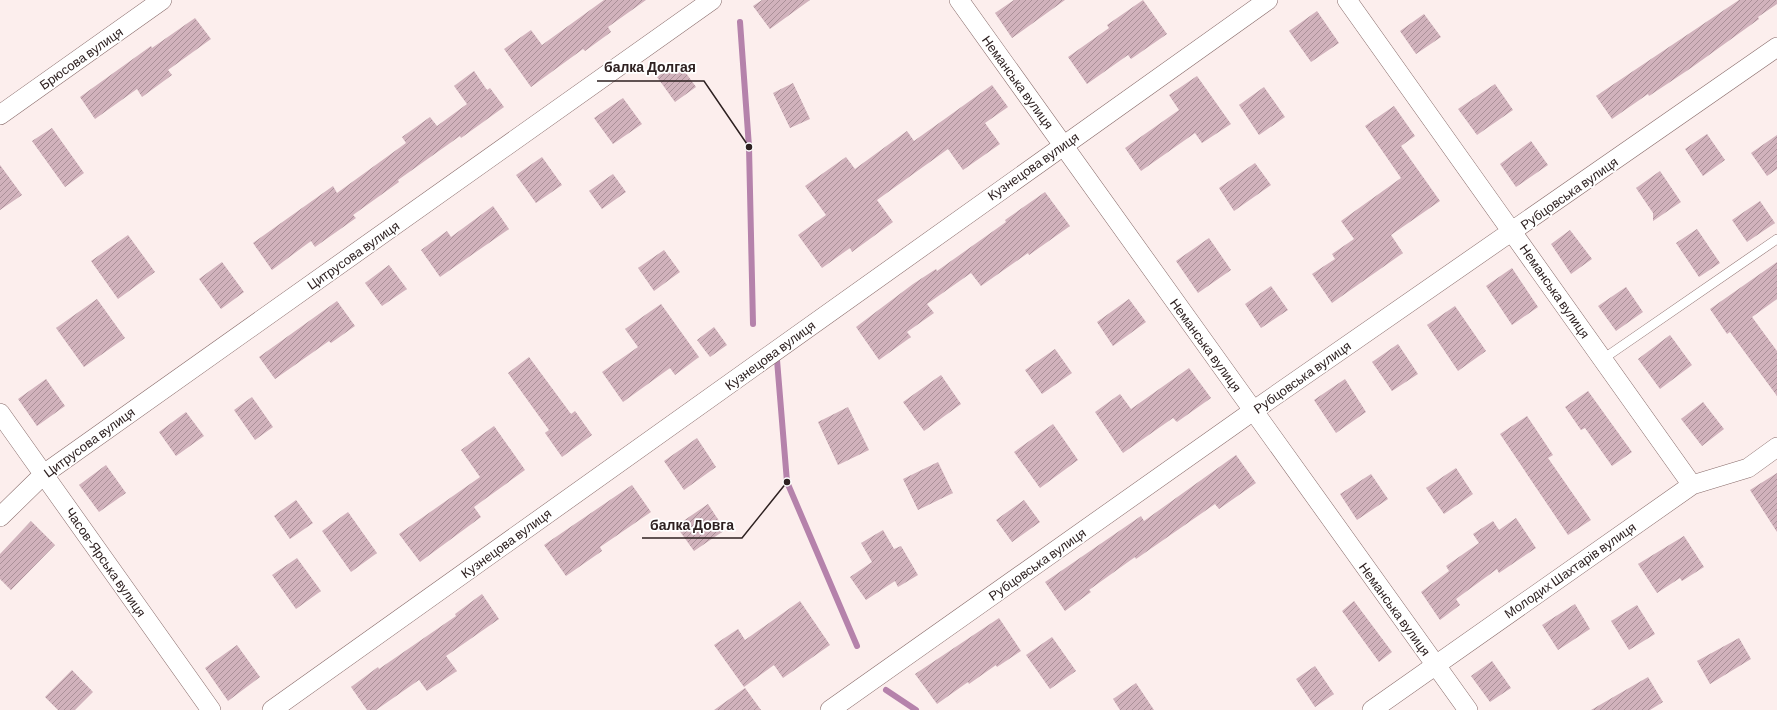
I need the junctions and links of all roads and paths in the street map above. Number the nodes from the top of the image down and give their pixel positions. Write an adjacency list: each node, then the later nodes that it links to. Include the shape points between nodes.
1 (162, 0): 7 (street, Брюсова вулиця)
2 (712, 0): 15 (street, Цитрусова вулиця)
3 (959, 0): 8 (street, Неманська вулиця)
4 (1268, 0): 8 (street, Кузнецова вулиця)
5 (1347, 0): 9 (street, Неманська вулиця)
6 (1777, 48): 9 (street, Рубцовська вулиця)
7 (0, 115)
8 (1063, 145): 12 (street, Неманська вулиця); 20 (street, Кузнецова вулиця)
9 (1513, 232): 11 (street, Неманська вулиця); 12 (street, Рубцовська вулиця)
10 (1777, 239): 11 (lane)
11 (1602, 359): 16 (street, Неманська вулиця)
12 (1254, 411): 18 (street, Неманська вулиця); 21 (street, Рубцовська вулиця)
13 (0, 413): 15 (street, Часов-Ярська вулиця)
14 (1777, 447): 16 (street, Молодих Шахтарів вулиця, via 1748,468)
15 (44, 474): 17 (street, Цитрусова вулиця); 19 (street, Часов-Ярська вулиця)
16 (1692, 485): 18 (street, Молодих Шахтарів вулиця)
17 (0, 516)
18 (1435, 665): 22 (street, Молодих Шахтарів вулиця); 23 (street, Неманська вулиця)
19 (212, 710)
20 (272, 710)
21 (830, 710)
22 (1372, 710)
23 (1468, 710)

